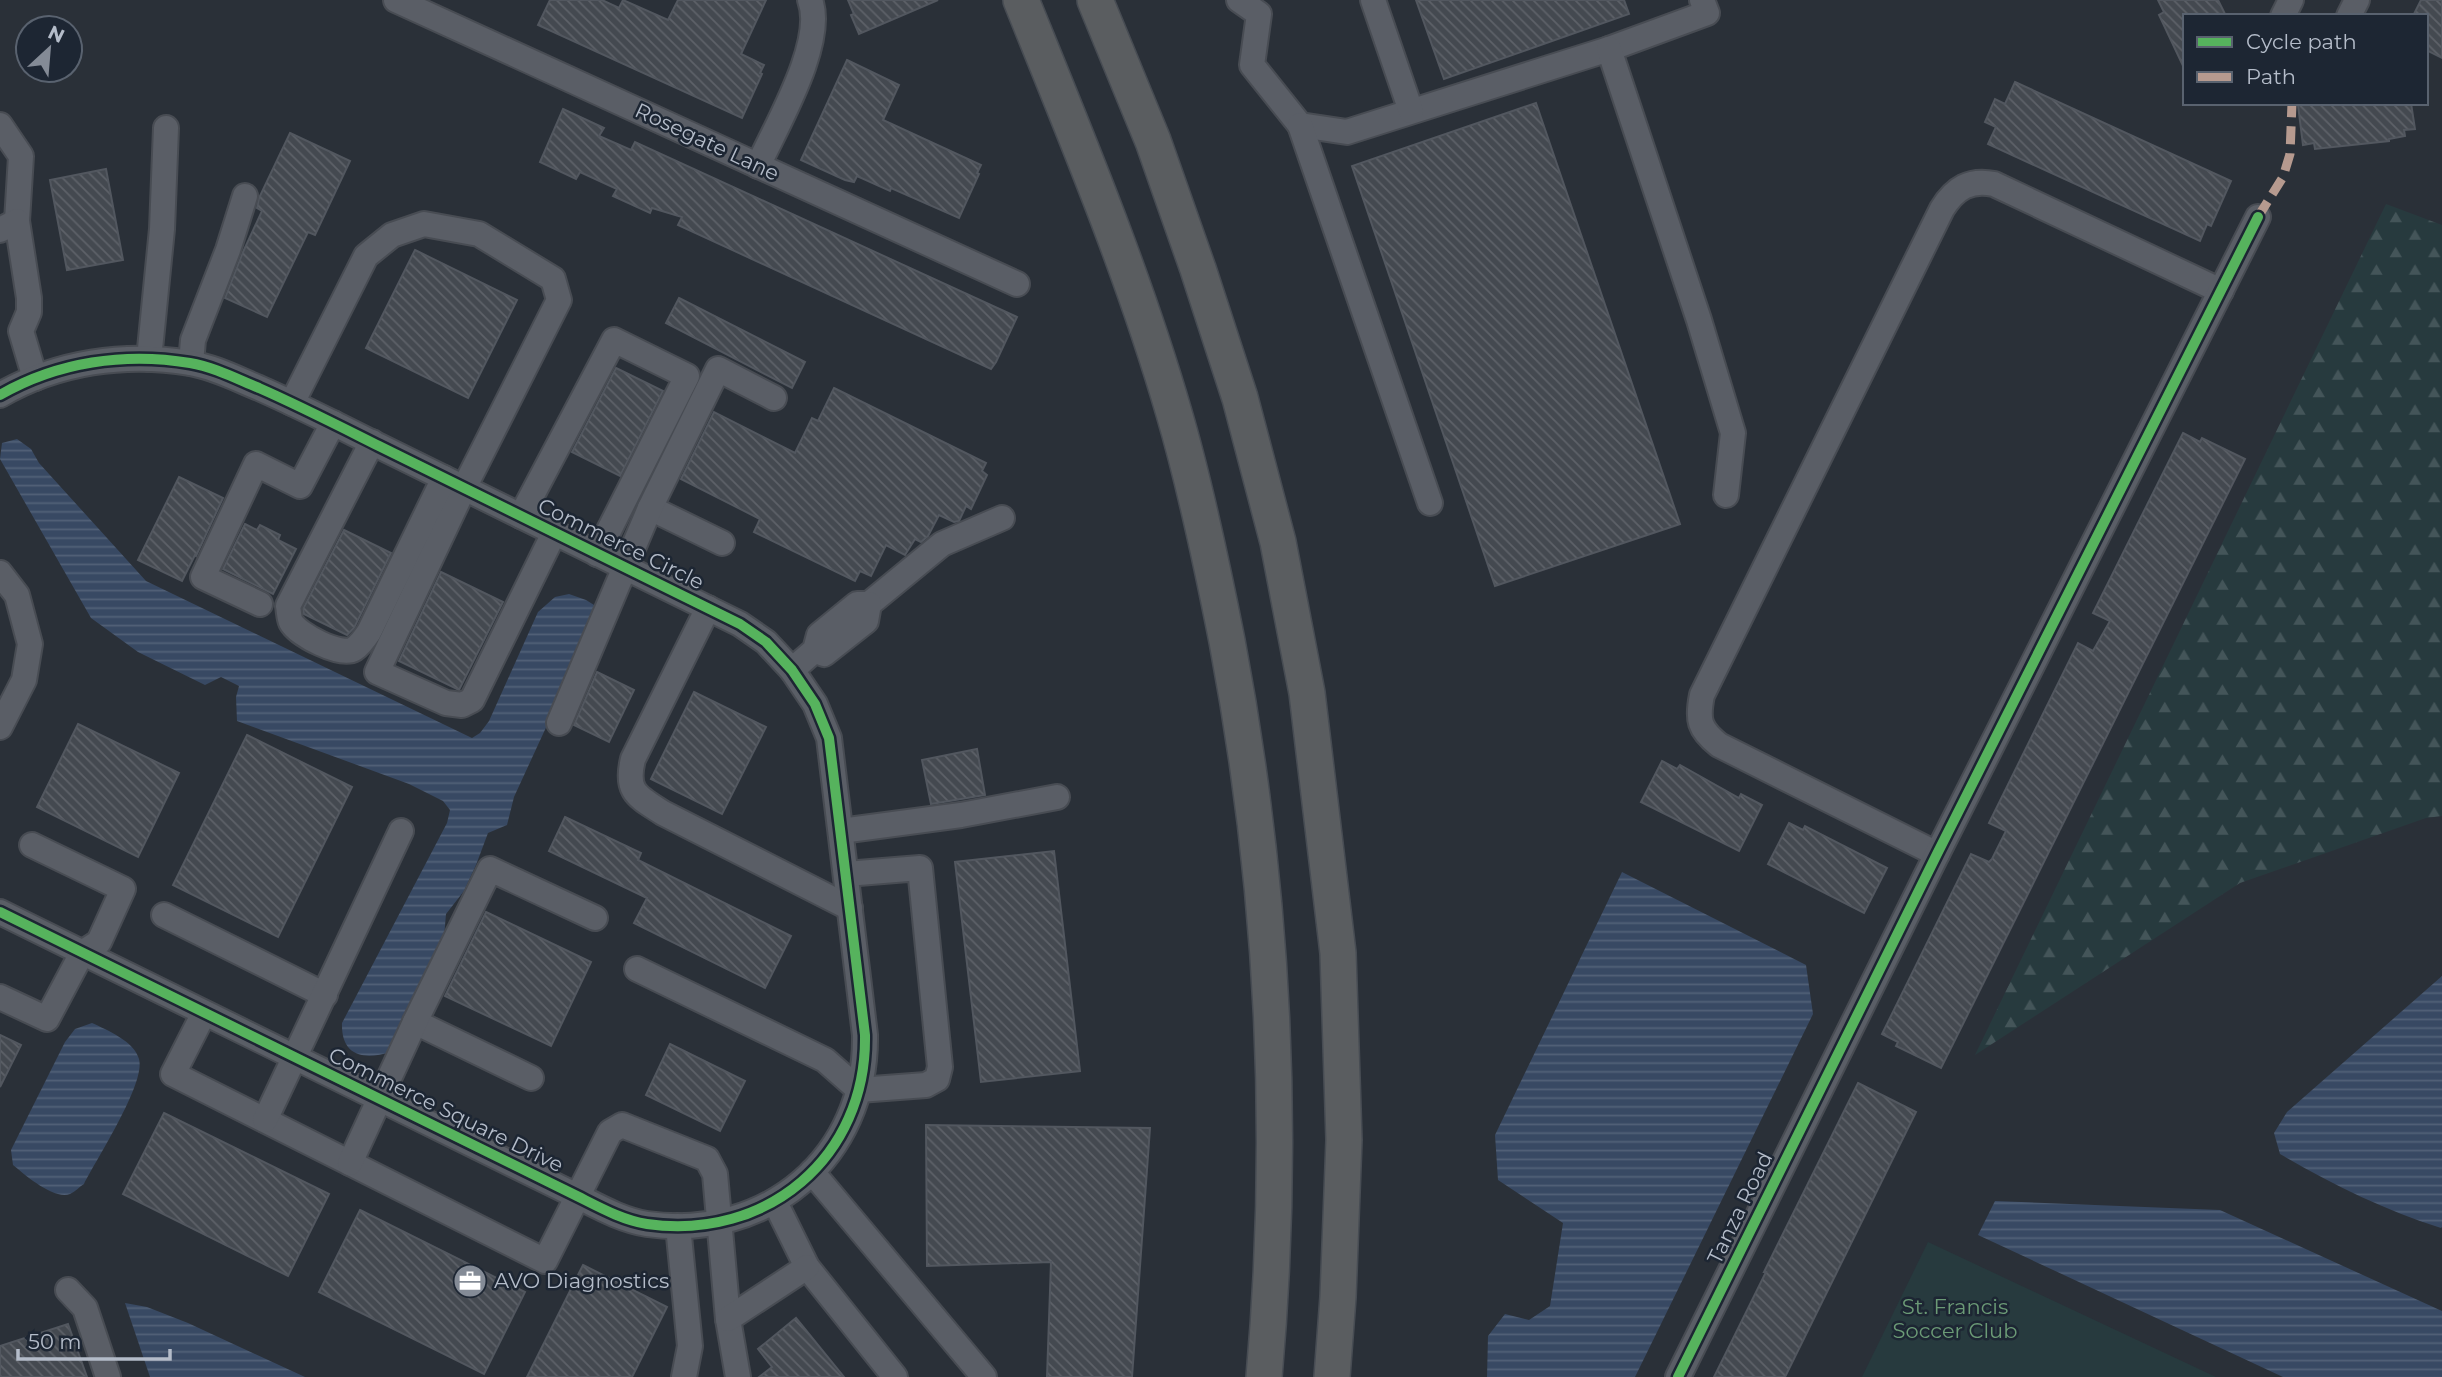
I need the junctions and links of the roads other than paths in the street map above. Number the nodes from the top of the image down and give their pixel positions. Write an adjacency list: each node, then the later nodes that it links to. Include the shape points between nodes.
1 (396, 0): 13 (street, Rosegate Lane)
2 (810, 0): 13 (street, via 813,31 808,55)
3 (1021, 0): 79 (highway, via 1090,172 1174,412 1209,546 1237,697 1256,820 1269,954 1275,1136 1272,1292)
4 (1095, 0): 80 (highway, via 1153,141 1240,398 1278,542 1307,692 1338,953 1345,1140)
5 (1373, 0): 9 (street)
6 (1702, 0): 8 (street, via 1707,13)
7 (1249, 7): 11 (street, via 1252,65)
8 (1609, 49): 9 (street); 29 (street, via 1733,433)
9 (1411, 111): 11 (street, via 1347,132)
10 (0, 125): 16 (street, via 21,156)
11 (1300, 125): 30 (street)
12 (166, 128): 20 (street)
13 (758, 166): 17 (street, Rosegate Lane)
14 (245, 196): 21 (street, via 193,340)
15 (2258, 217): 18 (street, Tanza Road)
16 (8, 226): 19 (street, via 29,298 29,312)
17 (1017, 284)
18 (2221, 291): 48 (street, Tanza Road); 48 (street, via 1994,184 1963,185 1942,209 1702,695 1699,710 1707,735 1719,745)
19 (11, 327): 22 (street)
20 (149, 359): 21 (street, Commerce Circle); 22 (street, Commerce Circle, via 117,358)
21 (191, 363): 25 (street, Commerce Circle)
22 (35, 378): 23 (street, Commerce Circle)
23 (0, 394)
24 (774, 398): 31 (street, via 718,369)
25 (292, 403): 26 (street, Commerce Circle); 28 (street, via 366,256 392,235 424,224 479,234 553,279 559,300)
26 (333, 423): 27 (street, Commerce Circle); 39 (street, via 300,486 256,464 203,577)
27 (372, 442): 28 (street, Commerce Circle); 28 (street, via 288,606 290,621 302,634 343,652 362,642)
28 (454, 483): 32 (street, Commerce Circle); 34 (street, via 377,672 446,703 462,705 471,700)
29 (1726, 495)
30 (1430, 503)
31 (650, 508): 35 (street); 37 (street)
32 (521, 516): 34 (street, Commerce Circle); 36 (street, via 614,340 687,376)
33 (1002, 518): 41 (street, via 942,544 869,604 866,621 824,654 815,650)
34 (554, 533): 36 (street, Commerce Circle)
35 (722, 543)
36 (597, 554): 37 (street, Commerce Circle)
37 (626, 568): 40 (street, Commerce Circle); 42 (street)
38 (0, 573): 43 (street, via 17,595 30,644 24,680)
39 (260, 604)
40 (708, 608): 41 (street, Commerce Circle, via 766,642); 50 (street, via 633,759 629,777 638,797)
41 (792, 670): 46 (street, Commerce Circle, via 815,704 829,738)
42 (559, 723)
43 (0, 727)
44 (1057, 796): 46 (street)
45 (401, 831): 56 (street)
46 (841, 831): 49 (street, Commerce Circle)
47 (32, 845): 54 (street, via 123,889 99,942)
48 (1937, 854): 81 (street, Tanza Road)
49 (846, 874): 50 (street, Commerce Circle); 62 (street, via 920,868 940,1067 937,1079 926,1085)
50 (850, 908): 62 (street, Commerce Circle, via 865,1035)
51 (0, 912): 54 (street, Commerce Square Drive)
52 (164, 915): 56 (street)
53 (596, 919): 59 (street, via 491,869)
54 (82, 953): 57 (street, via 47,1019); 58 (street, Commerce Square Drive)
55 (637, 969): 62 (street, via 825,1060)
56 (325, 995): 60 (street)
57 (0, 997)
58 (204, 1013): 60 (street, Commerce Square Drive); 64 (street, via 173,1074)
59 (415, 1022): 61 (street); 63 (street)
60 (296, 1058): 63 (street, Commerce Square Drive); 64 (street)
61 (531, 1078)
62 (856, 1099): 66 (street, Commerce Square Drive, via 832,1149)
63 (380, 1100): 65 (street); 67 (street, Commerce Square Drive)
64 (265, 1120): 65 (street)
65 (350, 1163): 67 (street, via 545,1261)
66 (813, 1172): 68 (street, Commerce Square Drive); 78 (street)
67 (577, 1196): 69 (street, via 610,1132 622,1125 707,1158 715,1174); 70 (street, Commerce Square Drive, via 630,1220)
68 (775, 1202): 69 (street, Commerce Square Drive); 71 (street)
69 (719, 1223): 70 (street, Commerce Square Drive); 73 (street)
70 (678, 1226): 75 (street, via 690,1346)
71 (807, 1267): 73 (street); 77 (street)
72 (68, 1290): 74 (street, via 85,1308)
73 (728, 1319): 76 (street)
74 (108, 1377)
75 (684, 1377)
76 (738, 1377)
77 (895, 1377)
78 (984, 1377)
79 (1264, 1377)
80 (1332, 1377)
81 (1678, 1377)

